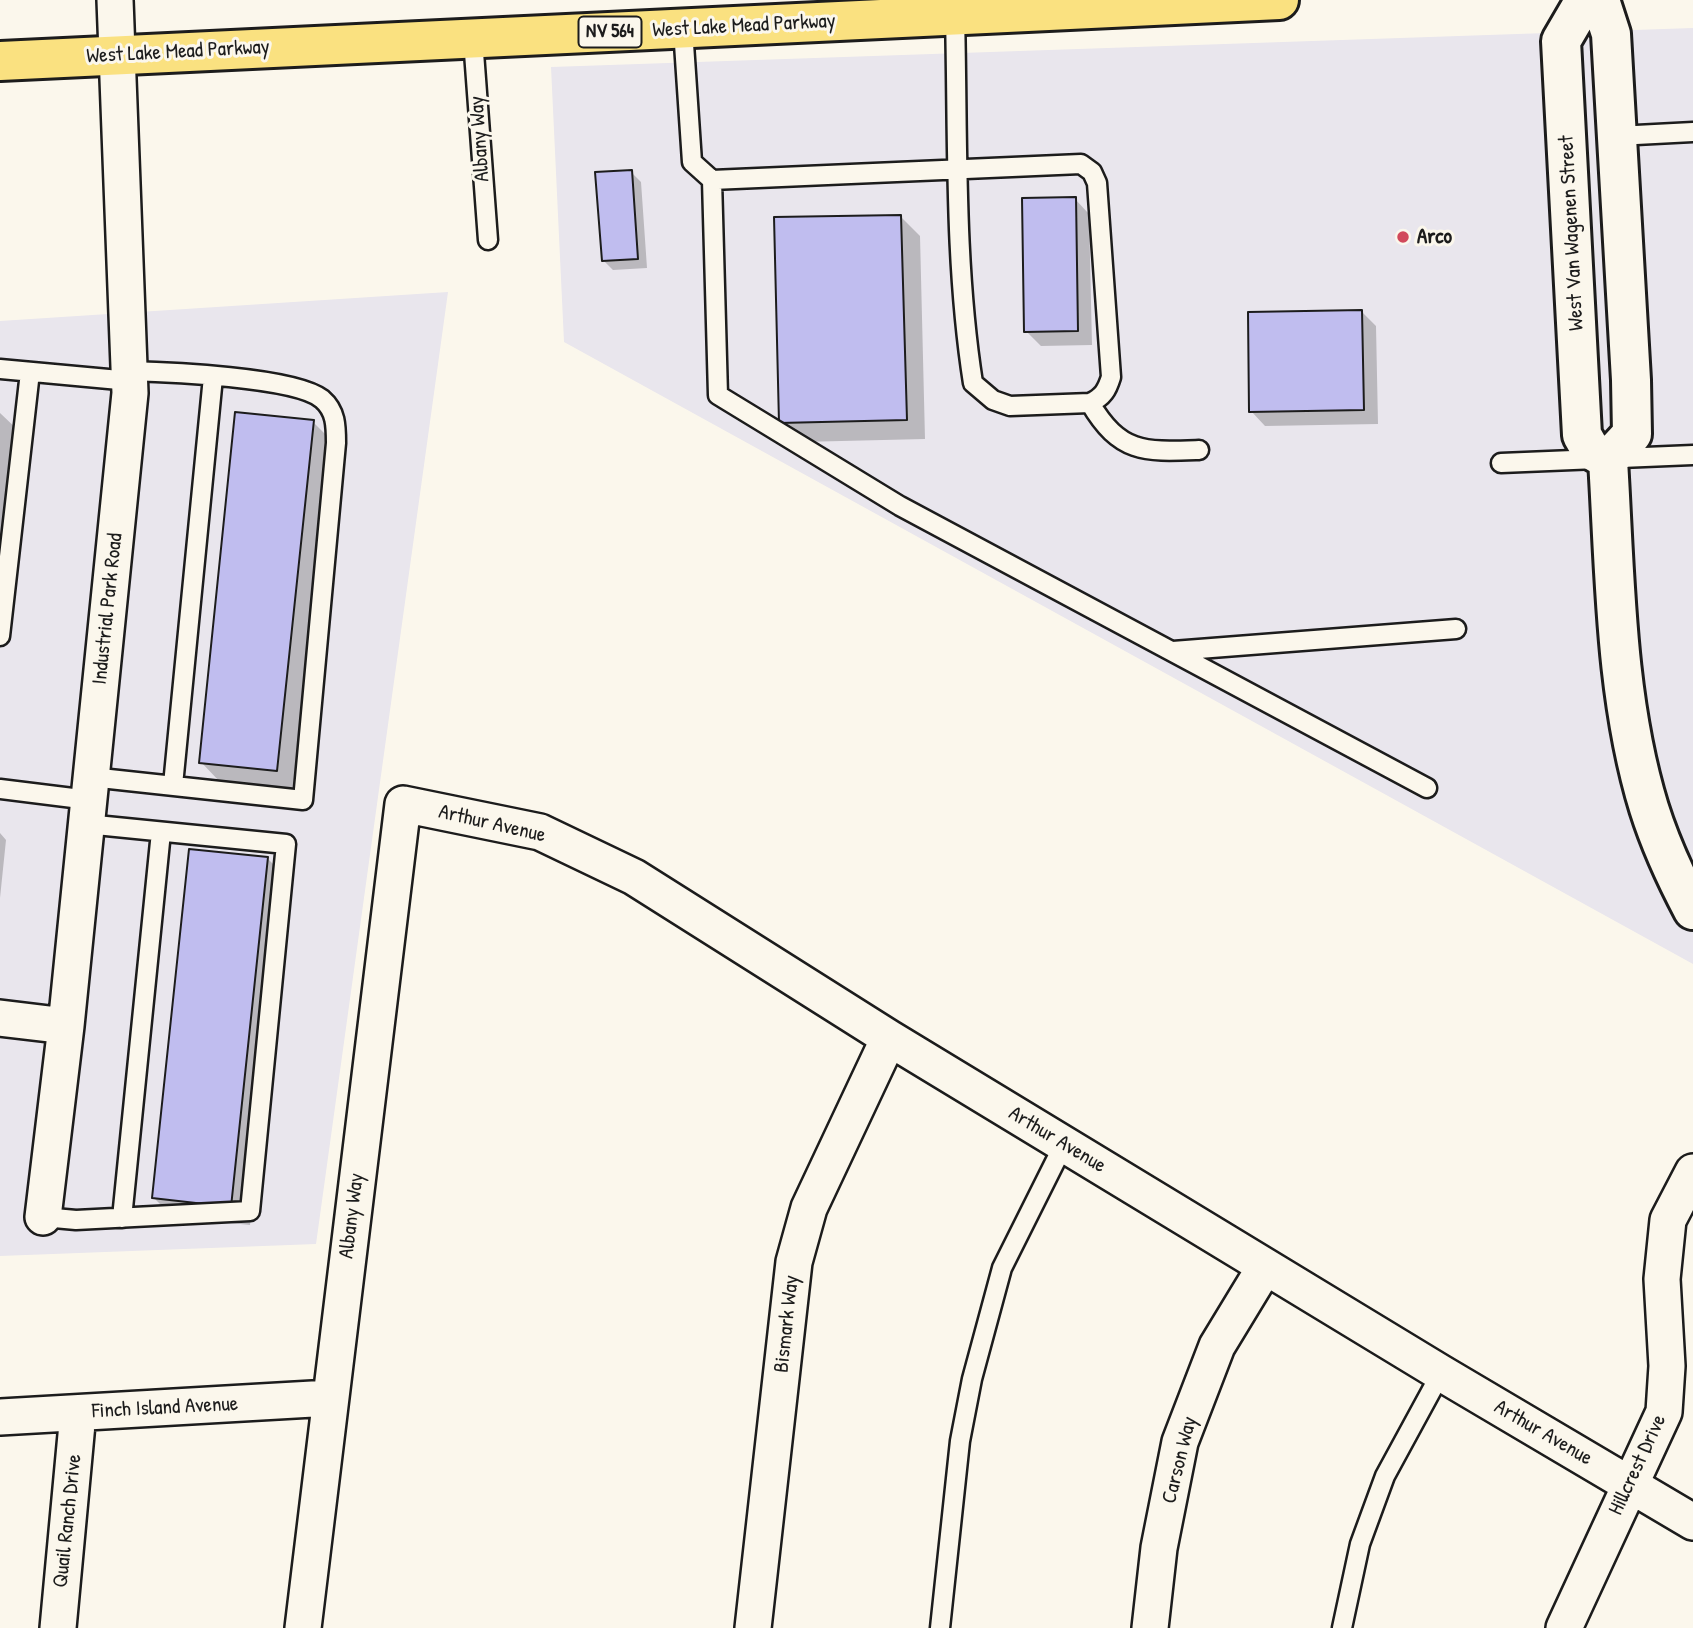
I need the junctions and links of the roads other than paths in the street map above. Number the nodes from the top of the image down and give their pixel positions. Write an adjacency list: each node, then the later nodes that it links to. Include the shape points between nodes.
1 (115, 0): 8 (street, Industrial Park Road)
2 (1279, 0): 5 (main road, West Lake Mead Parkway / NV 564)
3 (1585, 0): 22 (main road, West Van Wagenen Street, via 1561,41 1582,435 1590,449)
4 (1600, 0): 11 (main road, via 1611,34)
5 (955, 16): 6 (main road, West Lake Mead Parkway / NV 564); 12 (lane)
6 (683, 29): 7 (main road, West Lake Mead Parkway / NV 564); 13 (lane, via 692,162)
7 (473, 39): 8 (main road, West Lake Mead Parkway / NV 564); 14 (lane, Albany Way)
8 (117, 55): 9 (main road, West Lake Mead Parkway / NV 564); 17 (street, Industrial Park Road)
9 (0, 61)
10 (1693, 132): 11 (lane)
11 (1617, 136): 22 (main road, via 1632,434)
12 (959, 168): 13 (lane); 19 (lane, via 962,278 974,383 993,400 1010,406); 19 (lane, via 1081,164 1092,172 1097,183 1111,377 1100,398)
13 (712, 180): 26 (lane, via 718,395 900,506)
14 (488, 240)
15 (0, 369): 16 (lane)
16 (30, 372): 17 (lane); 25 (lane)
17 (129, 376): 18 (lane); 30 (street, Industrial Park Road)
18 (213, 377): 27 (lane); 27 (lane, via 296,386 323,399 336,421 303,800)
19 (1090, 403): 20 (lane, via 1112,433 1140,449)
20 (1199, 450)
21 (1693, 455): 22 (lane)
22 (1608, 460): 23 (lane); 33 (main road, via 1625,696 1635,750 1649,808)
23 (1501, 463)
24 (1456, 629): 26 (lane)
25 (0, 636)
26 (1173, 651): 28 (lane)
27 (173, 785): 30 (lane)
28 (1427, 788)
29 (0, 789): 30 (lane)
30 (89, 800): 32 (lane); 35 (street, Industrial Park Road)
31 (403, 804): 36 (street, Arthur Avenue, via 540,832 634,877); 43 (street, Albany Way)
32 (161, 832): 40 (lane); 40 (lane, via 286,844 259,1125 250,1211)
33 (1693, 911)
34 (0, 1018): 35 (street)
35 (66, 1026): 39 (street, Industrial Park Road)
36 (889, 1038): 37 (street, Arthur Avenue); 50 (street, Bismark Way, via 809,1208 794,1262)
37 (1064, 1144): 41 (street, Arthur Avenue); 51 (lane, via 1002,1268 972,1379 960,1441)
38 (1693, 1172): 46 (street, Hillcrest Drive, via 1668,1220 1662,1279 1667,1366 1664,1412)
39 (43, 1217): 40 (lane)
40 (122, 1218)
41 (1265, 1266): 42 (street, Arthur Avenue); 52 (street, Carson Way, via 1217,1346 1180,1442 1159,1548)
42 (1441, 1373): 46 (street, Arthur Avenue); 53 (lane, via 1385,1476 1360,1545)
43 (330, 1398): 44 (street, Finch Island Avenue); 49 (street, Albany Way)
44 (78, 1413): 45 (street, Finch Island Avenue); 48 (street, Quail Ranch Drive)
45 (0, 1417)
46 (1630, 1483): 47 (street, Arthur Avenue); 54 (street, Hillcrest Drive)
47 (1693, 1522)
48 (58, 1628)
49 (303, 1628)
50 (753, 1628)
51 (940, 1628)
52 (1150, 1628)
53 (1342, 1628)
54 (1564, 1628)

